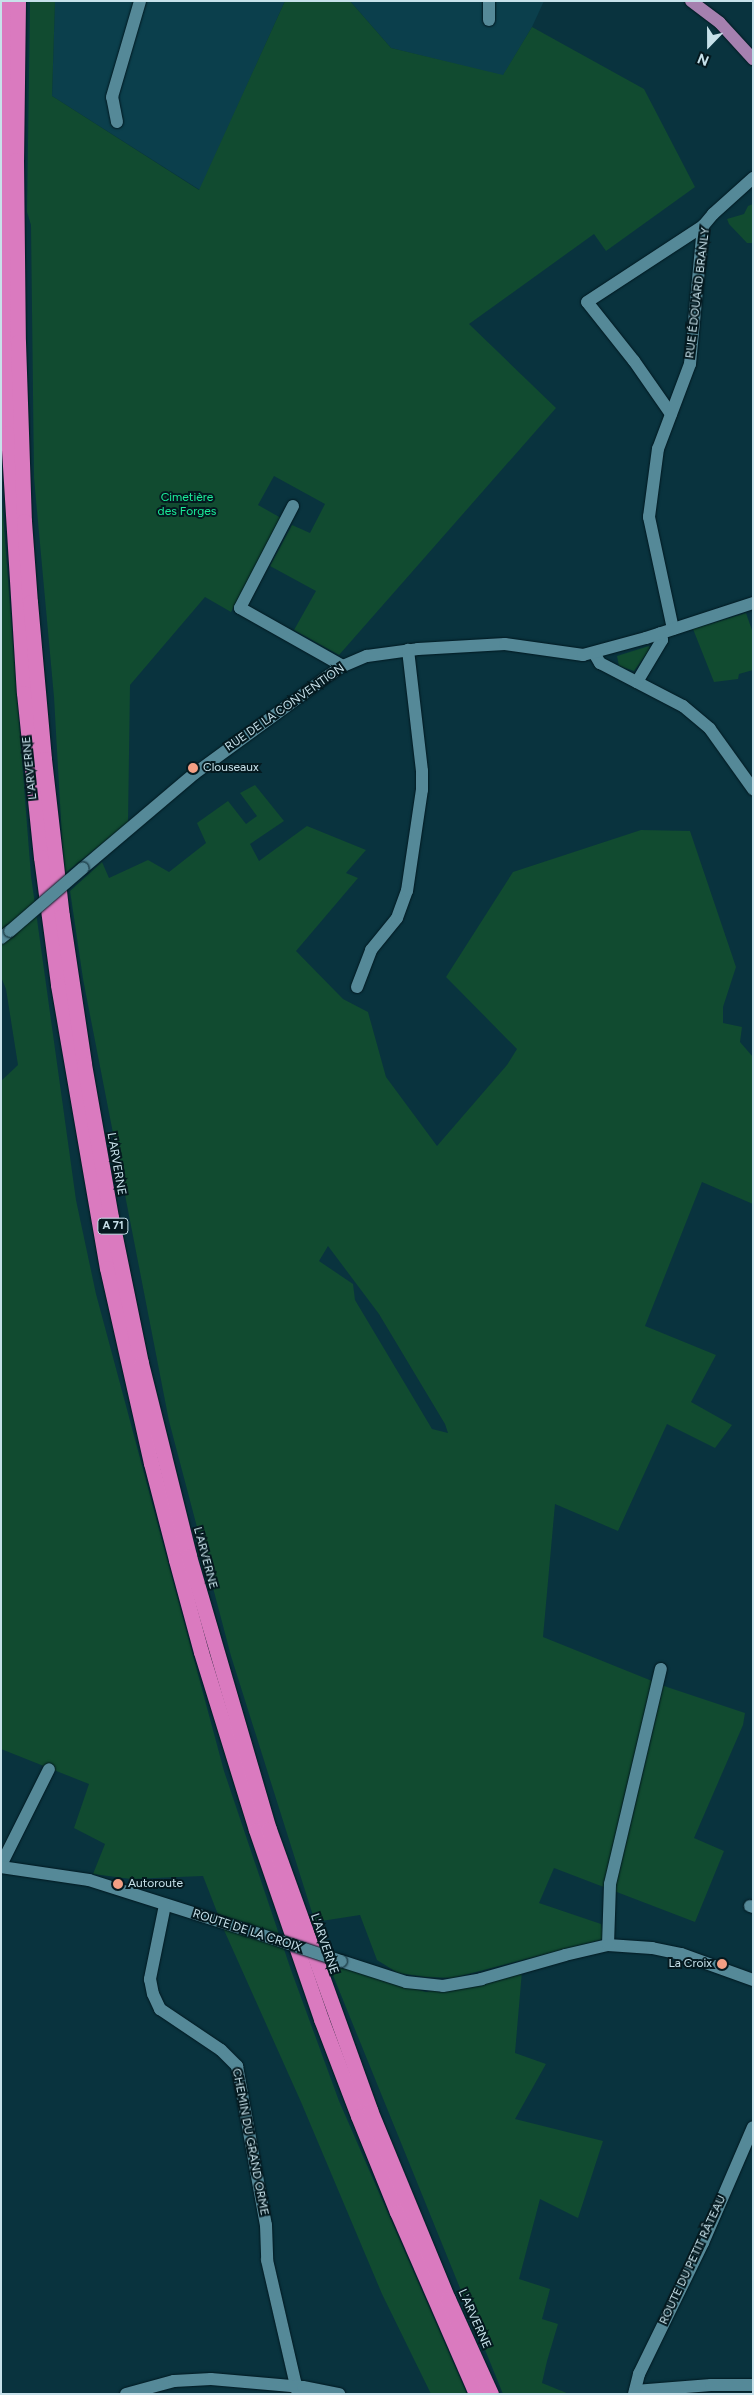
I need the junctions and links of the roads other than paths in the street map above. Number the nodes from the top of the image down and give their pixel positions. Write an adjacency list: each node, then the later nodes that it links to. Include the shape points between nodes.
1 (6, 1): 36 (highway, L'ARVERNE / A 71, via 4,257 8,433 24,693 41,857 60,994 107,1268 176,1560 256,1830 358,2116)
2 (18, 1): 37 (highway, L'ARVERNE / A 71, via 18,342 30,602 55,862 84,1064 111,1217 188,1556 269,1830 370,2110 437,2274)
3 (140, 1): 8 (street, via 112,98)
4 (489, 1): 6 (street)
5 (692, 1): 7 (main road, via 714,17)
6 (489, 20)
7 (753, 59)
8 (117, 122)
9 (753, 178): 10 (street, RUE ÉDOUARD BRANLY)
10 (704, 226): 11 (street, RUE ÉDOUARD BRANLY, via 690,364); 11 (street, via 587,302)
11 (671, 414): 14 (street, RUE ÉDOUARD BRANLY, via 658,450 650,517)
12 (293, 506): 17 (street, via 240,608)
13 (753, 603): 14 (street, RUE DE LA CONVENTION)
14 (666, 631): 16 (street, RUE DE LA CONVENTION); 18 (street)
15 (408, 650): 16 (street, RUE DE LA CONVENTION, via 505,644 578,655); 17 (street, RUE DE LA CONVENTION, via 367,656); 21 (street, via 422,771 421,800 407,892 397,918 371,950)
16 (594, 653): 18 (street, via 600,664)
17 (343, 666): 20 (street, RUE DE LA CONVENTION, bridge, via 194,774)
18 (637, 682): 19 (street, via 684,706 710,730)
19 (753, 789)
20 (6, 935)
21 (357, 987)
22 (660, 1669): 26 (street, via 610,1884)
23 (49, 1769): 24 (street)
24 (1, 1866): 25 (street, ROUTE DE LA CROIX, via 89,1880)
25 (165, 1905): 26 (street, ROUTE DE LA CROIX, bridge, via 406,1982 443,1986); 32 (street, CHEMIN DU GRAND ORME, via 150,1979 153,1994 160,2009 221,2050 237,2066 266,2224 267,2260)
26 (608, 1945): 27 (street, ROUTE DE LA CROIX, via 681,1954)
27 (753, 1980)
28 (753, 2127): 33 (street, ROUTE DU PETIT RÂTEAU, via 703,2243 639,2374)
29 (753, 2385): 31 (street)
30 (271, 2389): 32 (street); 34 (street, via 210,2379 174,2381)
31 (713, 2389): 33 (street)
32 (298, 2391): 35 (street)
33 (634, 2392)
34 (126, 2394)
35 (339, 2394)
36 (476, 2394)
37 (491, 2394)

